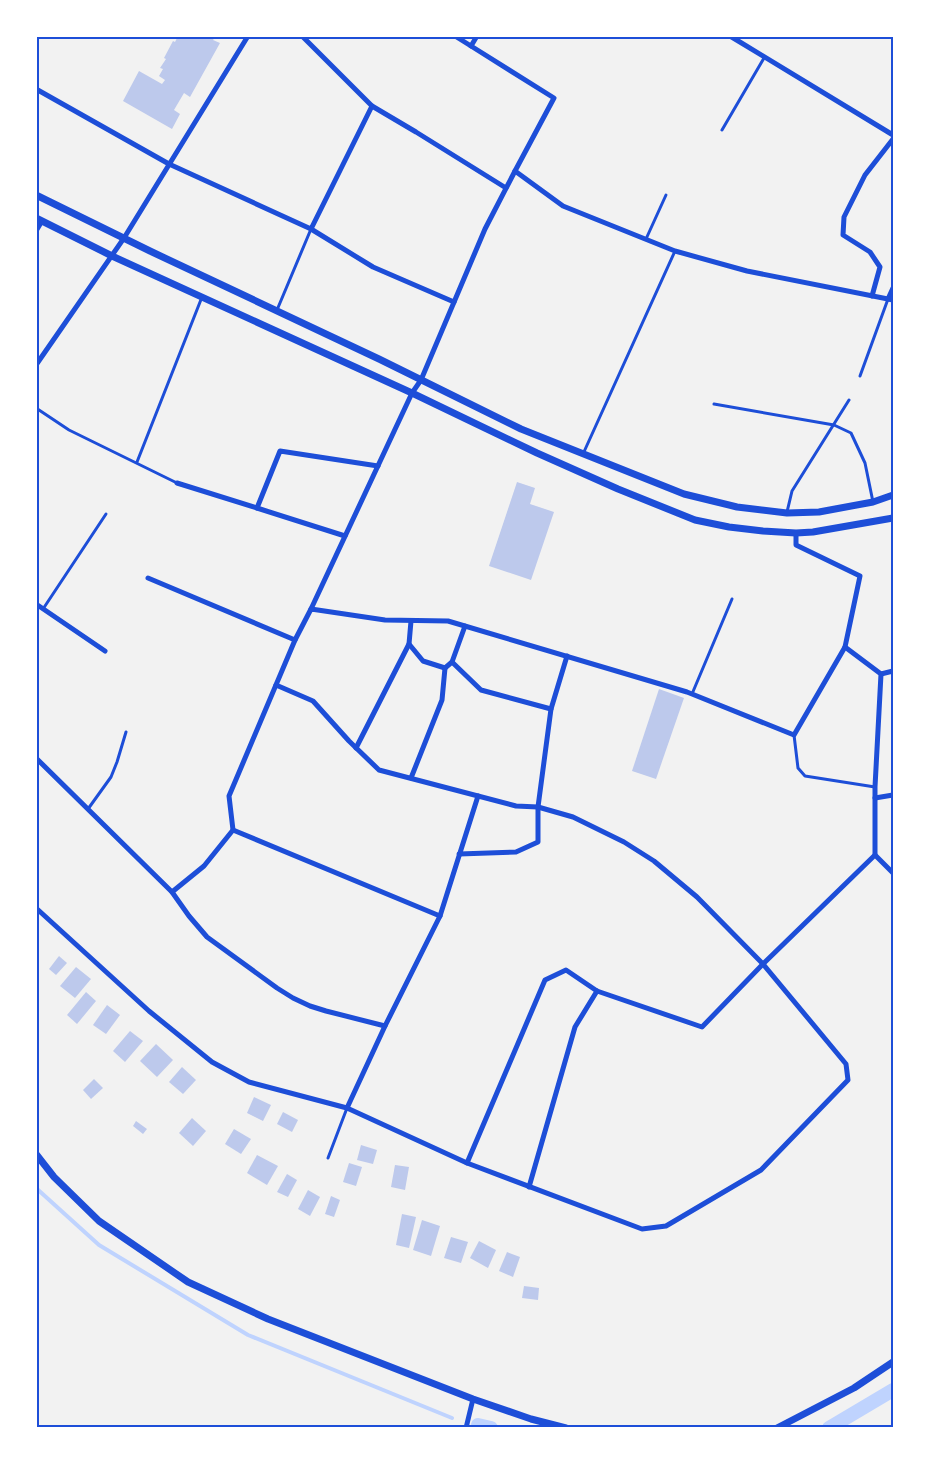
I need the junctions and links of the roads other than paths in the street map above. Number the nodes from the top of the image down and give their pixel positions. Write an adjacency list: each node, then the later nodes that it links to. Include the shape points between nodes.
1 (248, 36): 12 (street)
2 (302, 36): 9 (street)
3 (455, 36): 6 (street)
4 (477, 36): 6 (street)
5 (730, 36): 7 (street)
6 (471, 46): 13 (street, via 554,98)
7 (765, 56): 10 (lane); 11 (street)
8 (36, 89): 12 (street)
9 (372, 106): 14 (street); 18 (street)
10 (722, 130)
11 (893, 137): 25 (street, via 865,175 844,217 843,235 870,252 880,267)
12 (169, 164): 18 (street); 20 (street)
13 (515, 171): 14 (street); 21 (street, via 563,206)
14 (506, 188): 28 (street)
15 (36, 195): 20 (street)
16 (666, 195): 21 (lane)
17 (39, 220): 19 (street); 23 (street)
18 (312, 229): 28 (street, via 373,267); 29 (lane)
19 (36, 231)
20 (124, 238): 23 (street); 29 (street)
21 (646, 240): 22 (street)
22 (675, 251): 25 (street, via 747,271); 38 (lane)
23 (112, 256): 26 (street); 30 (street)
24 (893, 288): 27 (street)
25 (872, 296): 27 (street)
26 (202, 297): 33 (street); 39 (lane)
27 (890, 300): 31 (lane)
28 (454, 302): 32 (street)
29 (277, 311): 32 (street)
30 (36, 365)
31 (860, 375)
32 (421, 380): 33 (street); 38 (street, via 521,429)
33 (412, 393): 40 (street); 48 (street, via 537,453 695,520)
34 (849, 400): 37 (lane)
35 (714, 404): 37 (lane)
36 (36, 408): 39 (lane, via 69,430)
37 (834, 425): 43 (lane, via 850,433 865,463); 45 (lane, via 792,491)
38 (583, 454): 45 (street, via 684,494 737,507)
39 (137, 462): 41 (lane)
40 (378, 466): 44 (street, via 280,451); 49 (street)
41 (177, 483): 44 (street)
42 (893, 495): 43 (street)
43 (873, 502): 45 (street, via 819,512)
44 (257, 508): 49 (street)
45 (787, 513)
46 (106, 514): 53 (lane)
47 (893, 518): 48 (street)
48 (796, 532): 59 (street, via 796,545 860,576)
49 (345, 536): 54 (street)
50 (148, 579): 57 (street)
51 (732, 599): 67 (lane)
52 (36, 604): 53 (street)
53 (43, 609): 60 (street)
54 (311, 609): 55 (street); 57 (street)
55 (411, 621): 56 (street, via 448,621); 58 (street)
56 (465, 626): 61 (street); 62 (street)
57 (295, 640): 66 (street)
58 (409, 645): 63 (street, via 423,661); 71 (street)
59 (845, 648): 65 (street); 70 (street)
60 (105, 651)
61 (567, 656): 67 (street); 68 (street)
62 (452, 662): 63 (street); 68 (street, via 481,690)
63 (445, 668): 73 (street, via 442,700)
64 (893, 671): 65 (street)
65 (881, 674): 74 (street)
66 (276, 684): 71 (street, via 313,701); 80 (street, via 229,796)
67 (692, 694): 70 (street)
68 (551, 709): 78 (street)
69 (126, 732): 79 (lane, via 111,777)
70 (794, 735): 74 (lane, via 798,768 805,777)
71 (356, 748): 73 (street, via 379,770)
72 (36, 758): 79 (street)
73 (411, 778): 76 (street)
74 (875, 787): 77 (street)
75 (893, 795): 77 (street)
76 (478, 796): 78 (street); 81 (street)
77 (875, 798): 82 (street)
78 (538, 807): 81 (street, via 538,842 516,852); 87 (street, via 573,817 654,861 698,897)
79 (88, 809): 84 (street)
80 (233, 830): 84 (street, via 204,866); 86 (street)
81 (459, 854): 86 (street)
82 (875, 855): 83 (street); 87 (street)
83 (893, 873)
84 (172, 892): 89 (street, via 207,937 277,988 310,1006)
85 (36, 908): 90 (street, via 149,1011 212,1062 249,1082)
86 (440, 916): 89 (street)
87 (764, 964): 88 (street, via 702,1027); 94 (street, via 846,1064 848,1080 761,1170 666,1226 642,1228)
88 (597, 992): 93 (street, via 566,970 545,980); 94 (street, via 575,1027)
89 (384, 1026): 90 (street)
90 (347, 1108): 92 (lane); 93 (street)
91 (36, 1154): 96 (street, via 99,1221 189,1282 268,1319)
92 (328, 1158)
93 (467, 1163): 94 (street)
94 (529, 1187)
95 (893, 1362): 99 (street, via 854,1388)
96 (473, 1399): 97 (street); 98 (street)
97 (466, 1428)
98 (566, 1428)
99 (777, 1428)

